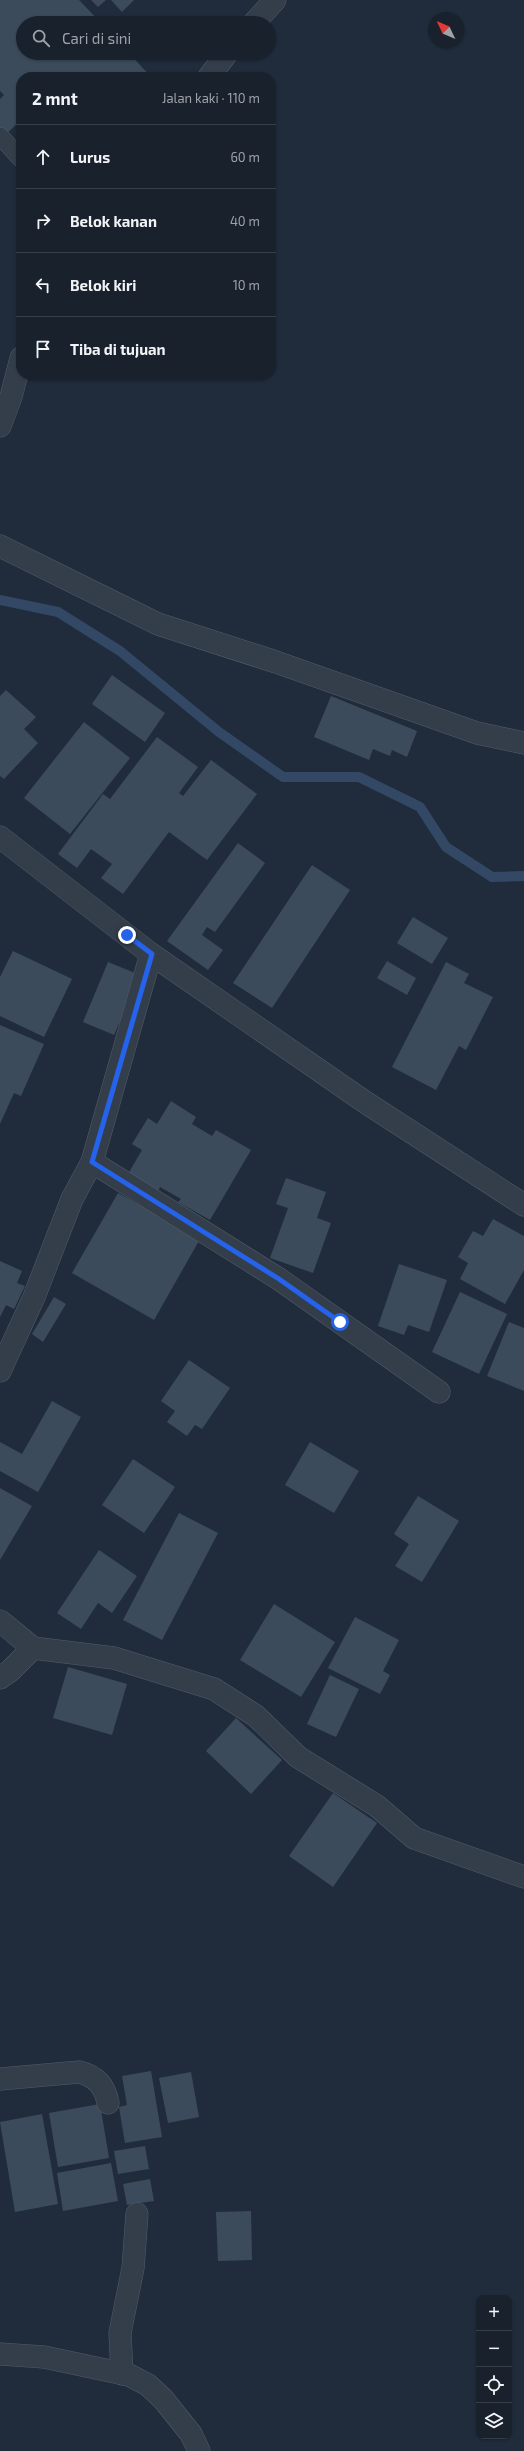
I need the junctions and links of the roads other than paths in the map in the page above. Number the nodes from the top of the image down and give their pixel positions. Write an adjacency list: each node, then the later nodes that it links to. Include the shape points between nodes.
1 (275, 0): 2 (street)
2 (260, 16)
3 (222, 60): 4 (street)
4 (214, 72)
5 (0, 136): 6 (lane)
6 (16, 154)
7 (16, 378): 8 (street)
8 (0, 426)
9 (0, 546): 10 (street, via 158,624 276,662 477,734)
10 (524, 743)
11 (2, 846): 12 (street)
12 (152, 954): 13 (street); 14 (street, via 365,1102)
13 (92, 1162): 15 (street, via 72,1199 34,1297); 16 (street, via 279,1279)
14 (524, 1205)
15 (0, 1371)
16 (439, 1392)
17 (0, 1621): 18 (street)
18 (33, 1648): 19 (street); 20 (street, via 114,1658 214,1689 256,1716 298,1757 377,1806 414,1838)
19 (0, 1678)
20 (524, 1877)
21 (0, 2079): 22 (street, via 79,2072 91,2075 100,2083 106,2092)
22 (108, 2103)
23 (137, 2214): 25 (street, via 133,2268 120,2333)
24 (0, 2354): 25 (street, via 44,2356)
25 (122, 2374): 26 (street, via 148,2385 163,2399 191,2434)
26 (199, 2451)

